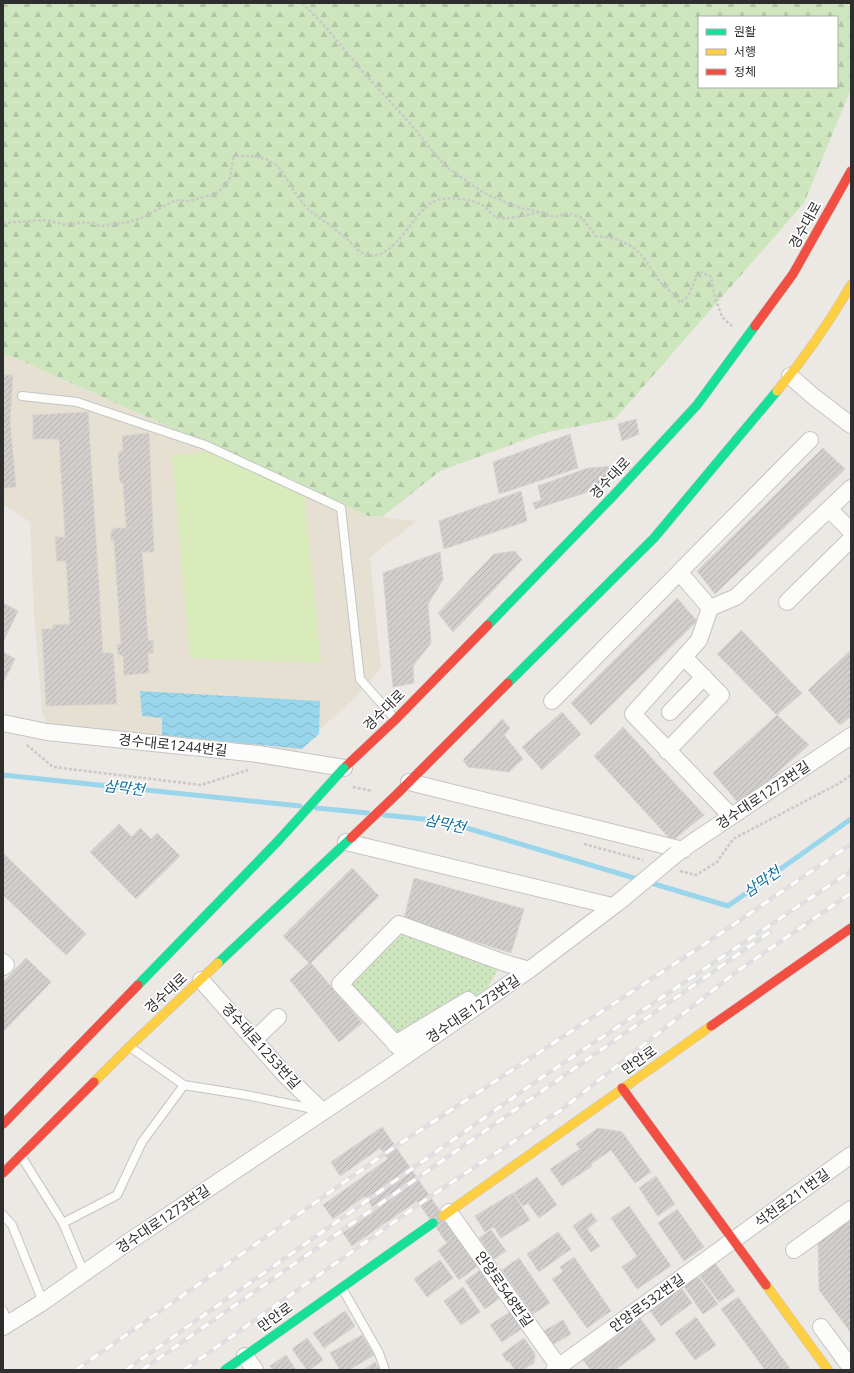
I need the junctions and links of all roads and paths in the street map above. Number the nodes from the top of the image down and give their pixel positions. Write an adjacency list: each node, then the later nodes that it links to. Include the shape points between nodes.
1 (302, 3): 3 (path, via 324,24 446,166 484,193 520,208)
2 (851, 171): 6 (main road, 경수대로, via 793,274)
3 (541, 212): 4 (path, via 528,216 497,218 482,204 459,199 441,199 421,211 391,247 378,255 369,256 360,253 349,241 304,206 274,162 246,155 233,159 230,178 215,194 189,201 176,200 135,220 101,226 86,222 65,225 46,220); 6 (path, via 554,217 568,213 582,218 596,236 626,243 642,256 680,303 688,296 701,272 711,277 722,317)
4 (3, 222)
5 (851, 285): 7 (main road)
6 (744, 340): 22 (main road, 경수대로, via 697,405 613,496)
7 (790, 376): 9 (street); 27 (main road, via 654,538)
8 (22, 396): 22 (lane, via 77,402 198,443 341,508 360,679)
9 (851, 425)
10 (810, 440): 15 (street)
11 (851, 488): 12 (street)
12 (829, 509): 13 (street); 17 (street, via 736,597)
13 (851, 531)
14 (851, 539): 16 (street)
15 (680, 573): 17 (street); 20 (street)
16 (787, 602)
17 (710, 608): 18 (street, via 699,640)
18 (684, 657): 19 (street); 25 (street, via 633,714)
19 (704, 677): 21 (street); 25 (street, via 721,695)
20 (552, 701)
21 (670, 712)
22 (395, 720): 26 (main road, 경수대로)
23 (3, 723): 26 (street, 경수대로1244번길, via 46,732 258,754)
24 (851, 736): 28 (street, 경수대로1273번길)
25 (667, 751): 28 (street)
26 (344, 768): 45 (main road, 경수대로, bridge, via 278,841)
27 (404, 787): 29 (main road, 경수대로, bridge); 30 (street)
28 (731, 816): 30 (street, 경수대로1273번길)
29 (348, 840): 31 (street); 36 (main road, 경수대로)
30 (680, 852): 31 (street, 경수대로1273번길, bridge)
31 (616, 904): 35 (street, 경수대로1273번길)
32 (851, 928): 43 (main road, 만안로)
33 (3, 962): 34 (street, via 6,965)
34 (3, 967)
35 (529, 970): 41 (street, 경수대로1273번길); 41 (street, via 399,924 340,984)
36 (201, 980): 39 (street, 경수대로1253번길); 40 (main road, 경수대로)
37 (487, 989): 41 (street)
38 (278, 1017): 39 (street)
39 (254, 1040): 44 (street, 경수대로1253번길)
40 (129, 1047): 42 (lane); 46 (main road, 경수대로)
41 (401, 1049): 44 (street, 경수대로1273번길)
42 (184, 1085): 44 (lane); 52 (lane, via 142,1142 117,1195)
43 (622, 1088): 50 (main road, 만안로); 54 (main road)
44 (322, 1111): 56 (street, 경수대로1273번길)
45 (3, 1124)
46 (20, 1155): 48 (main road, 경수대로); 52 (lane)
47 (851, 1156): 54 (street, 석천로211번길)
48 (3, 1173)
49 (851, 1209): 55 (street)
50 (446, 1214): 63 (street, 안양로548번길)
51 (3, 1215): 58 (lane, via 12,1225)
52 (63, 1223): 56 (lane)
53 (433, 1223): 57 (main road, 만안로)
54 (734, 1240): 63 (street, 안양로532번길); 67 (main road)
55 (794, 1250)
56 (84, 1273): 58 (street, 경수대로1273번길)
57 (341, 1287): 61 (main road, 만안로); 66 (lane, via 379,1353)
58 (43, 1302): 59 (street, 경수대로1273번길)
59 (5, 1321)
60 (822, 1327): 62 (street)
61 (245, 1356): 64 (main road, 만안로); 65 (street)
62 (851, 1368)
63 (558, 1369)
64 (225, 1370)
65 (255, 1370)
66 (385, 1370)
67 (828, 1370)

